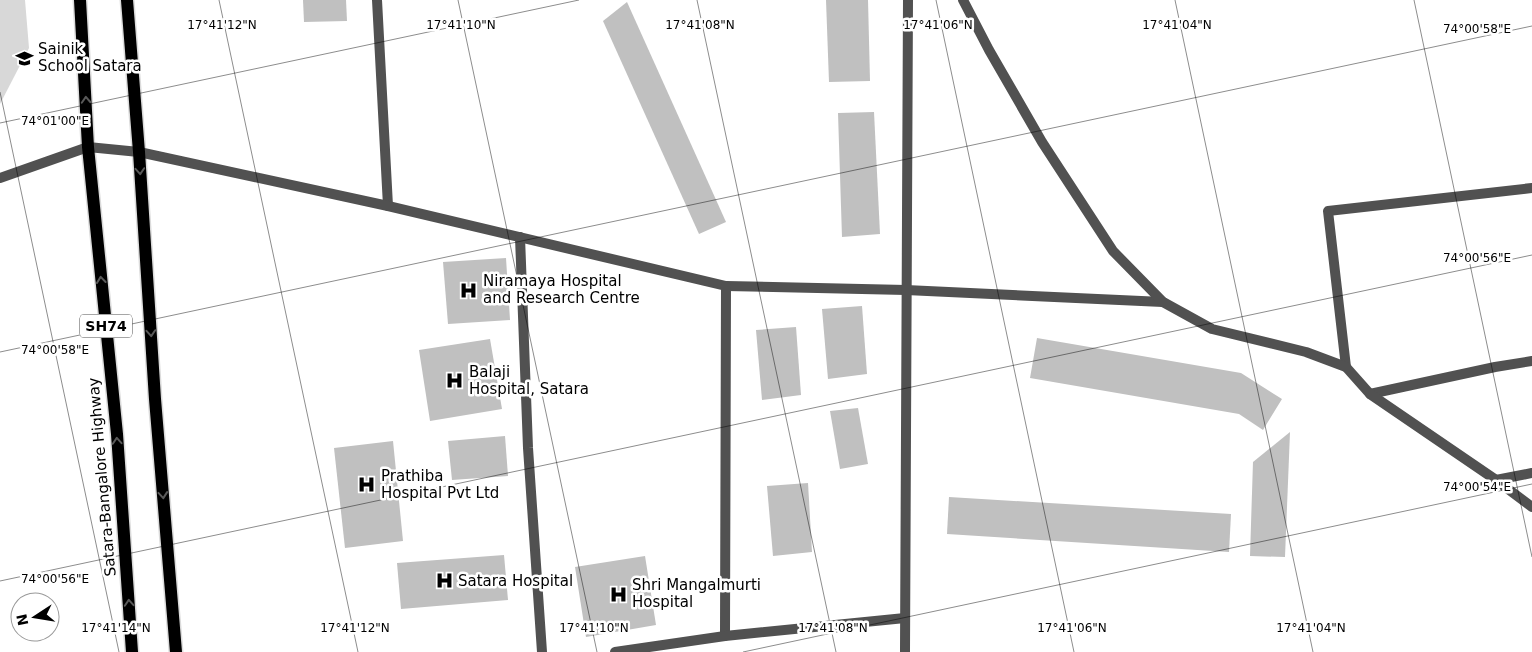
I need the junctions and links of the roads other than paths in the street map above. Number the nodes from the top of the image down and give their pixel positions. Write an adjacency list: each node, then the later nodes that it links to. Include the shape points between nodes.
1 (80, 0): 6 (main road, Satara-Bangalore Highway / SH74, one-way to 1)
2 (127, 0): 7 (main road, SH74)
3 (378, 0): 10 (street)
4 (908, 0): 13 (street)
5 (962, 0): 14 (street, via 1042,142 1113,251)
6 (88, 147): 7 (street); 8 (street); 23 (main road, Satara-Bangalore Highway / SH74, one-way to 6, via 117,434)
7 (139, 152): 10 (street); 24 (main road, SH74, one-way to 24)
8 (0, 178)
9 (1532, 188): 16 (street, via 1328,211)
10 (388, 206): 11 (street)
11 (520, 237): 12 (street); 25 (street, via 528,448)
12 (726, 286): 13 (street); 22 (street)
13 (906, 290): 14 (street); 21 (street)
14 (1164, 302): 16 (street, via 1212,329 1306,352)
15 (1532, 361): 17 (street)
16 (1346, 367): 17 (street)
17 (1370, 394): 19 (street)
18 (1532, 473): 19 (street)
19 (1496, 480): 20 (street)
20 (1532, 507)
21 (906, 618): 22 (street); 27 (street)
22 (725, 636): 26 (street)
23 (132, 652)
24 (176, 652)
25 (542, 652)
26 (615, 652)
27 (905, 652)

